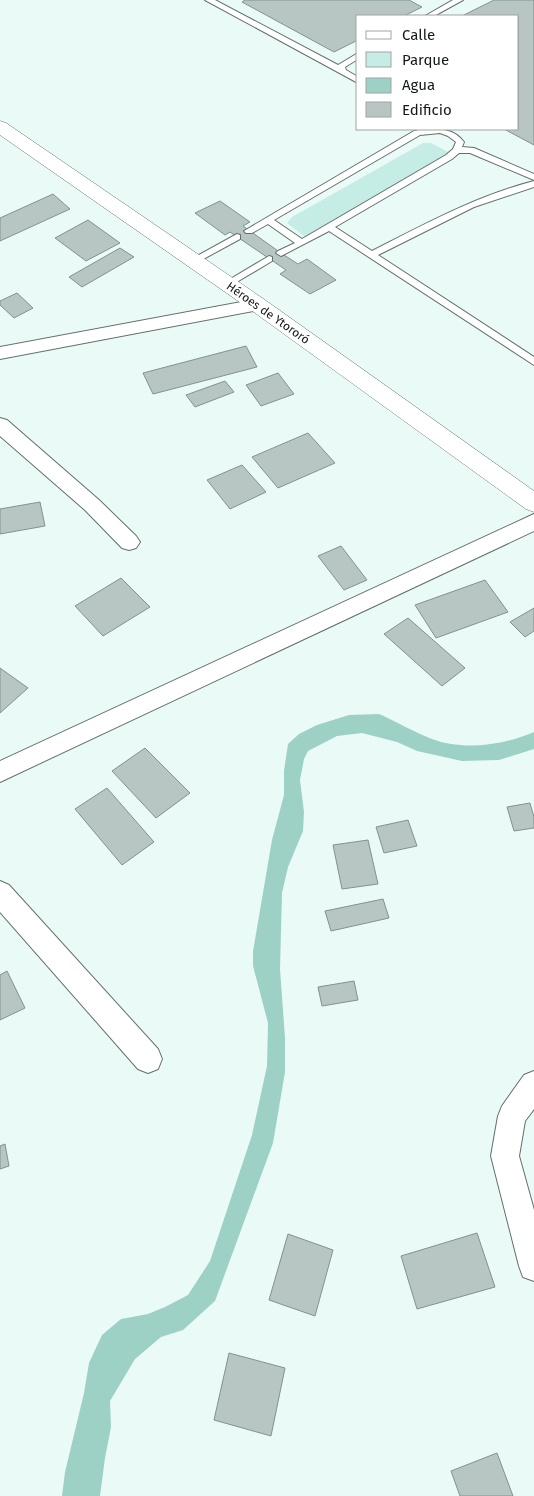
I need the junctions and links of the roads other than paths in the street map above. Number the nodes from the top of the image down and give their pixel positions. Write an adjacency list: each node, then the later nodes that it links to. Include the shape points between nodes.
1 (209, 0): 5 (lane)
2 (458, 0): 3 (lane)
3 (431, 15)
4 (356, 56): 5 (lane, via 341,66)
5 (343, 71): 6 (lane)
6 (356, 80)
7 (0, 127): 21 (main road, Héroes de Ytororó)
8 (425, 130): 13 (lane)
9 (436, 130): 10 (lane, via 456,137 460,142)
10 (457, 150): 11 (lane, via 471,150); 14 (lane)
11 (534, 178)
12 (534, 184): 19 (lane, via 482,199)
13 (268, 220): 15 (lane); 17 (lane)
14 (329, 227): 17 (lane); 19 (lane)
15 (249, 231)
16 (237, 237): 21 (lane)
17 (302, 243): 18 (lane)
18 (281, 253)
19 (371, 255): 25 (lane)
20 (269, 259): 22 (lane)
21 (193, 261): 22 (main road, Héroes de Ytororó)
22 (227, 284): 23 (main road, Héroes de Ytororó)
23 (258, 305): 24 (street); 27 (main road, Héroes de Ytororó)
24 (0, 353)
25 (534, 362)
26 (0, 425): 29 (street, via 92,505)
27 (534, 503)
28 (534, 522): 30 (street)
29 (129, 542)
30 (0, 772)
31 (0, 893): 32 (street)
32 (148, 1059)
33 (534, 1085): 34 (street, via 512,1116 505,1156)
34 (534, 1266)

